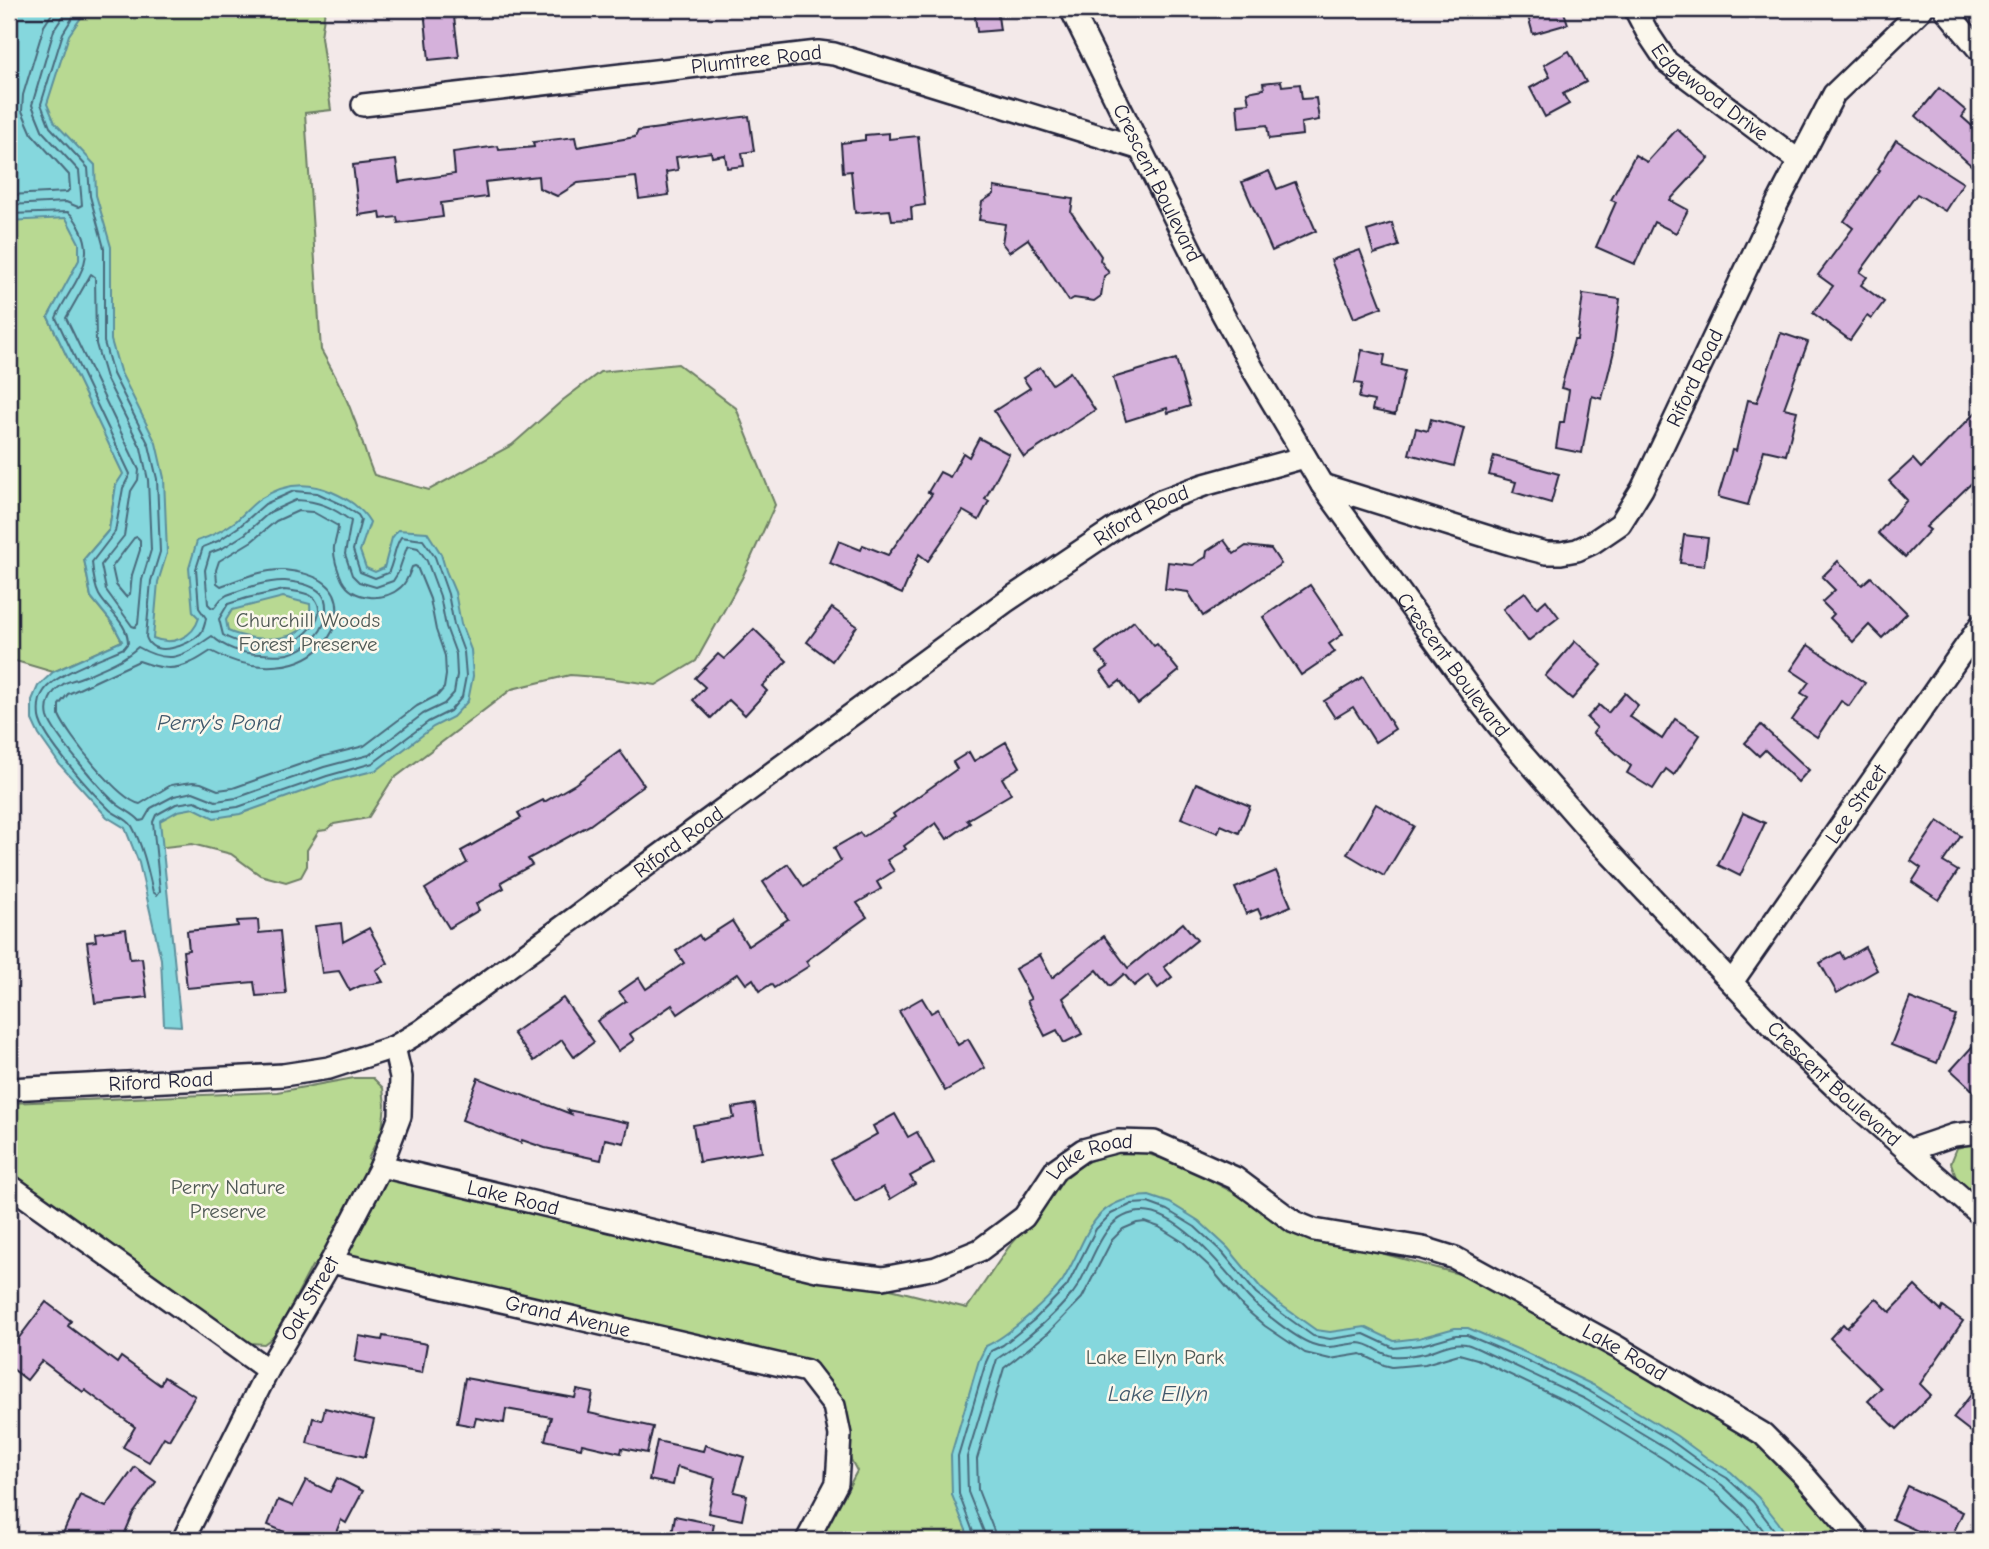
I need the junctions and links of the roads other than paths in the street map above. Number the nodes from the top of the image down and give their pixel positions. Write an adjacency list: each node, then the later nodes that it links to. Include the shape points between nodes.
1 (1071, 9): 7 (street, Crescent Boulevard)
2 (1635, 9): 8 (street, Edgewood Drive, via 1667,62)
3 (1922, 9): 8 (street, Riford Road, via 1834,94)
4 (1945, 9): 5 (street)
5 (1980, 51)
6 (363, 105): 7 (street, Plumtree Road, via 818,52)
7 (1138, 148): 9 (street, Crescent Boulevard, via 1219,307)
8 (1799, 161): 10 (street, Riford Road, via 1642,489 1620,524 1592,544 1546,553)
9 (1305, 457): 10 (street, Crescent Boulevard); 13 (street, Riford Road, via 1193,489 1121,524 1005,602)
10 (1322, 485): 12 (street, Crescent Boulevard, via 1515,746)
11 (1980, 626): 12 (street, Lee Street)
12 (1732, 982): 16 (street, Crescent Boulevard, via 1784,1039)
13 (394, 1047): 14 (street, Riford Road, via 329,1068 283,1075); 17 (street, Oak Street, via 401,1077 400,1116)
14 (9, 1088)
15 (1980, 1132): 16 (street, via 1954,1135)
16 (1907, 1151): 19 (street, Crescent Boulevard)
17 (381, 1166): 20 (street, Oak Street); 24 (street, Lake Road, via 817,1270 883,1278 936,1268 980,1250 1024,1217 1056,1169 1083,1150 1118,1141 1154,1142 1235,1178 1294,1222 1314,1230 1423,1248 1455,1258 1617,1348 1763,1434)
18 (9, 1185): 21 (street)
19 (1980, 1214)
20 (331, 1262): 21 (street, Oak Street); 23 (street, Grand Avenue, via 807,1371 834,1406 840,1435 837,1483)
21 (268, 1370): 22 (street, Oak Street)
22 (183, 1540)
23 (807, 1540)
24 (1860, 1540)

